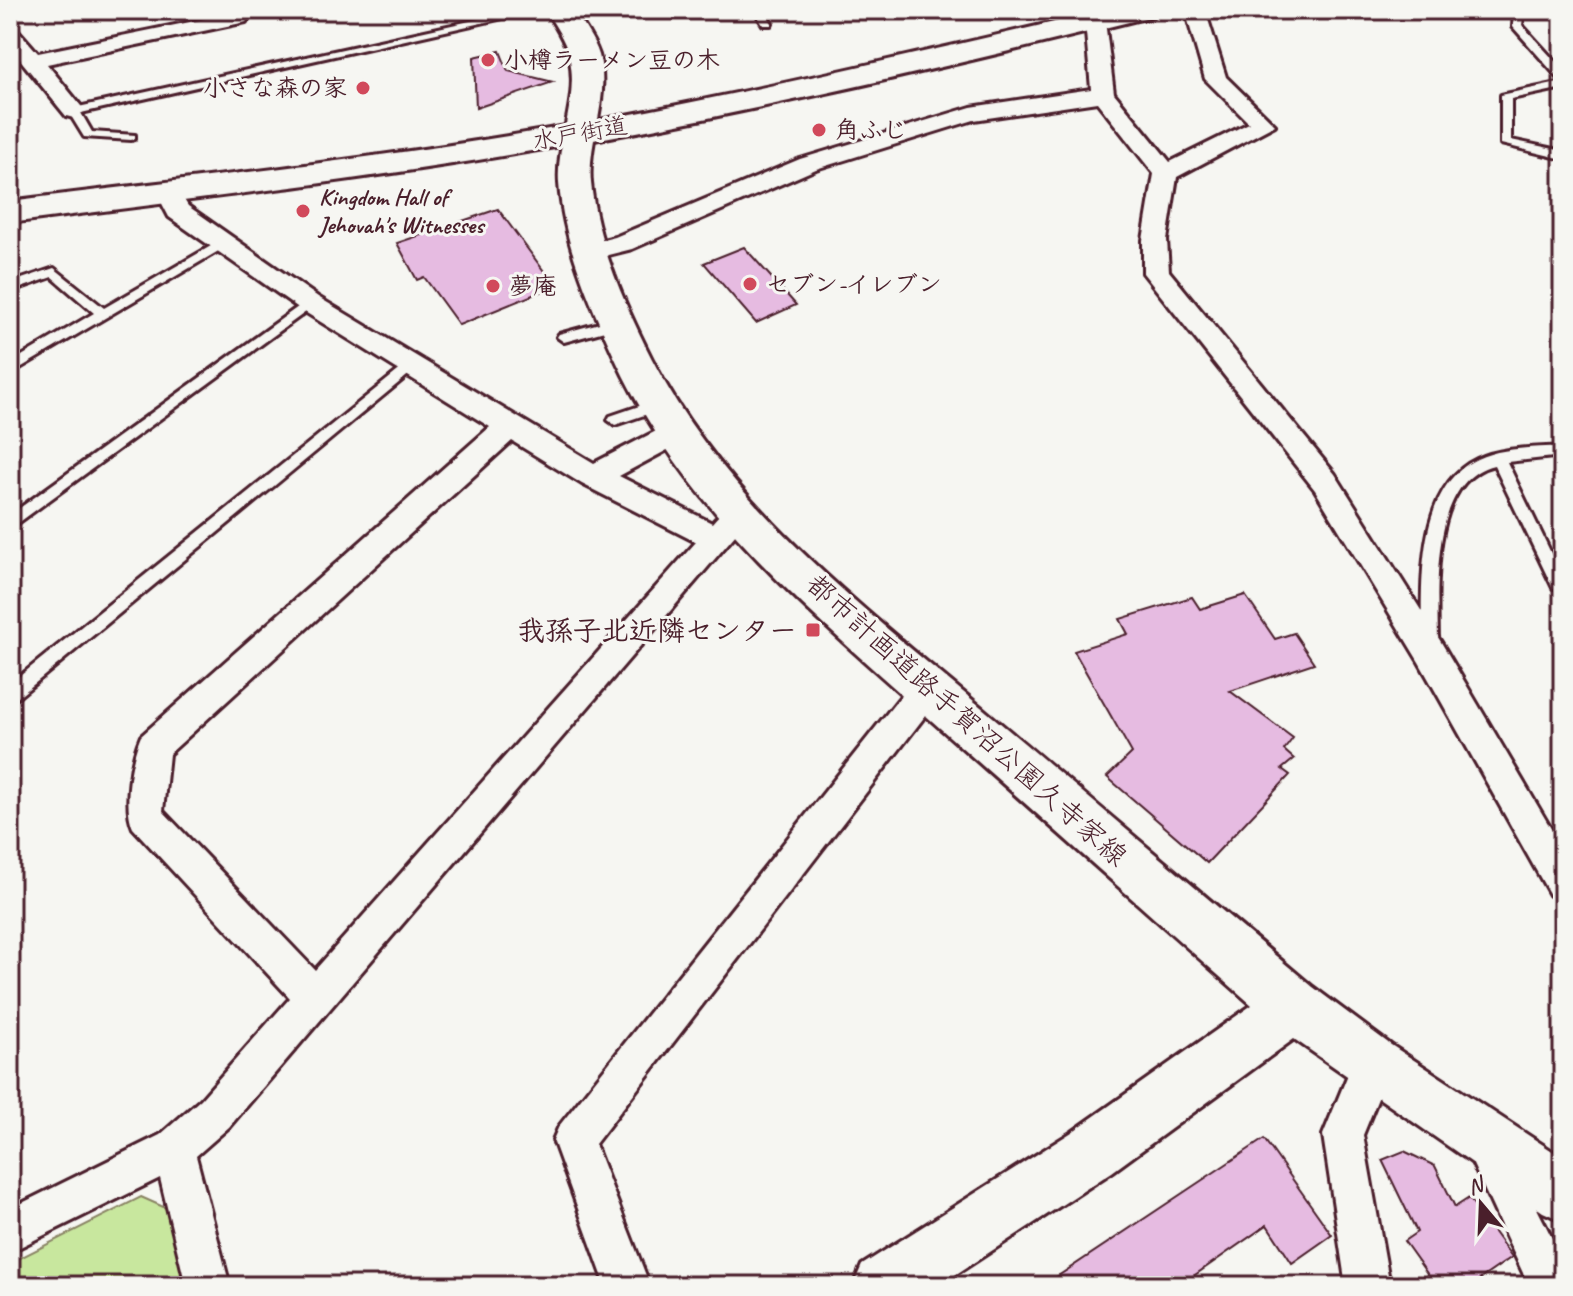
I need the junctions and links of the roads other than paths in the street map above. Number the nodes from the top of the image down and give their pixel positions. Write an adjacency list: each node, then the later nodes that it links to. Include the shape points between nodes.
1 (534, 10): 18 (lane)
2 (560, 10): 19 (main road, 都市計画道路手賀沼公園久寺家線, via 584,57)
3 (759, 10): 10 (lane)
4 (1053, 10): 15 (main road, 水戸街道)
5 (1143, 10): 9 (main road, 水戸街道)
6 (1195, 10): 22 (street, via 1216,79 1264,125)
7 (1519, 10): 13 (lane, via 1517,25)
8 (239, 18): 12 (street)
9 (1095, 21): 16 (street); 19 (main road, 水戸街道, via 820,86)
10 (767, 23)
11 (10, 33): 12 (street)
12 (32, 61): 18 (street)
13 (1563, 77)
14 (1563, 85): 21 (lane, via 1505,97 1505,142)
15 (645, 92)
16 (1103, 94): 22 (street); 27 (street, via 971,114 808,164 623,243)
17 (614, 98): 19 (main road, 水戸街道)
18 (74, 111): 20 (lane, via 88,135)
19 (580, 118): 23 (main road, 水戸街道, via 469,123); 24 (main road, 水戸街道, via 361,167); 27 (main road, 都市計画道路手賀沼公園久寺家線, via 575,185)
20 (131, 137)
21 (1563, 155)
22 (1166, 173): 44 (street, via 1155,240 1156,273 1325,482)
23 (10, 187)
24 (168, 192): 25 (main road, 水戸街道); 26 (street, via 178,211)
25 (10, 212)
26 (223, 243): 29 (street); 30 (lane)
27 (592, 251): 31 (main road, 都市計画道路手賀沼公園久寺家線)
28 (10, 288): 30 (lane, via 54,272)
29 (309, 303): 33 (street); 41 (lane)
30 (103, 314): 34 (lane)
31 (618, 323): 32 (lane); 36 (main road, 都市計画道路手賀沼公園久寺家線)
32 (564, 337)
33 (413, 364): 37 (street); 46 (lane)
34 (10, 369)
35 (615, 420): 36 (lane)
36 (665, 420): 40 (street, via 638,456); 42 (main road, 都市計画道路手賀沼公園久寺家線)
37 (509, 427): 40 (street); 48 (street, via 153,747 145,817)
38 (1563, 451): 39 (lane)
39 (1499, 460): 43 (lane); 44 (lane, via 1481,462 1449,487 1433,544)
40 (592, 476): 42 (street)
41 (10, 523)
42 (727, 526): 45 (main road, 都市計画道路手賀沼公園久寺家線); 48 (street)
43 (1558, 584)
44 (1430, 652): 47 (street)
45 (927, 688): 49 (main road, 都市計画道路手賀沼公園久寺家線); 57 (street, via 573,1140)
46 (10, 694)
47 (1563, 883)
48 (314, 996): 52 (street, via 215,1113)
49 (1294, 1006): 50 (main road, 都市計画道路手賀沼公園久寺家線); 55 (main road)
50 (1372, 1064): 51 (main road, 都市計画道路手賀沼公園久寺家線); 58 (street, via 1343,1135)
51 (1481, 1139): 53 (main road, 都市計画道路手賀沼公園久寺家線); 59 (street)
52 (174, 1149): 54 (street); 56 (street)
53 (1558, 1180)
54 (10, 1231)
55 (905, 1280)
56 (208, 1286)
57 (628, 1286)
58 (1368, 1286)
59 (1556, 1286)

